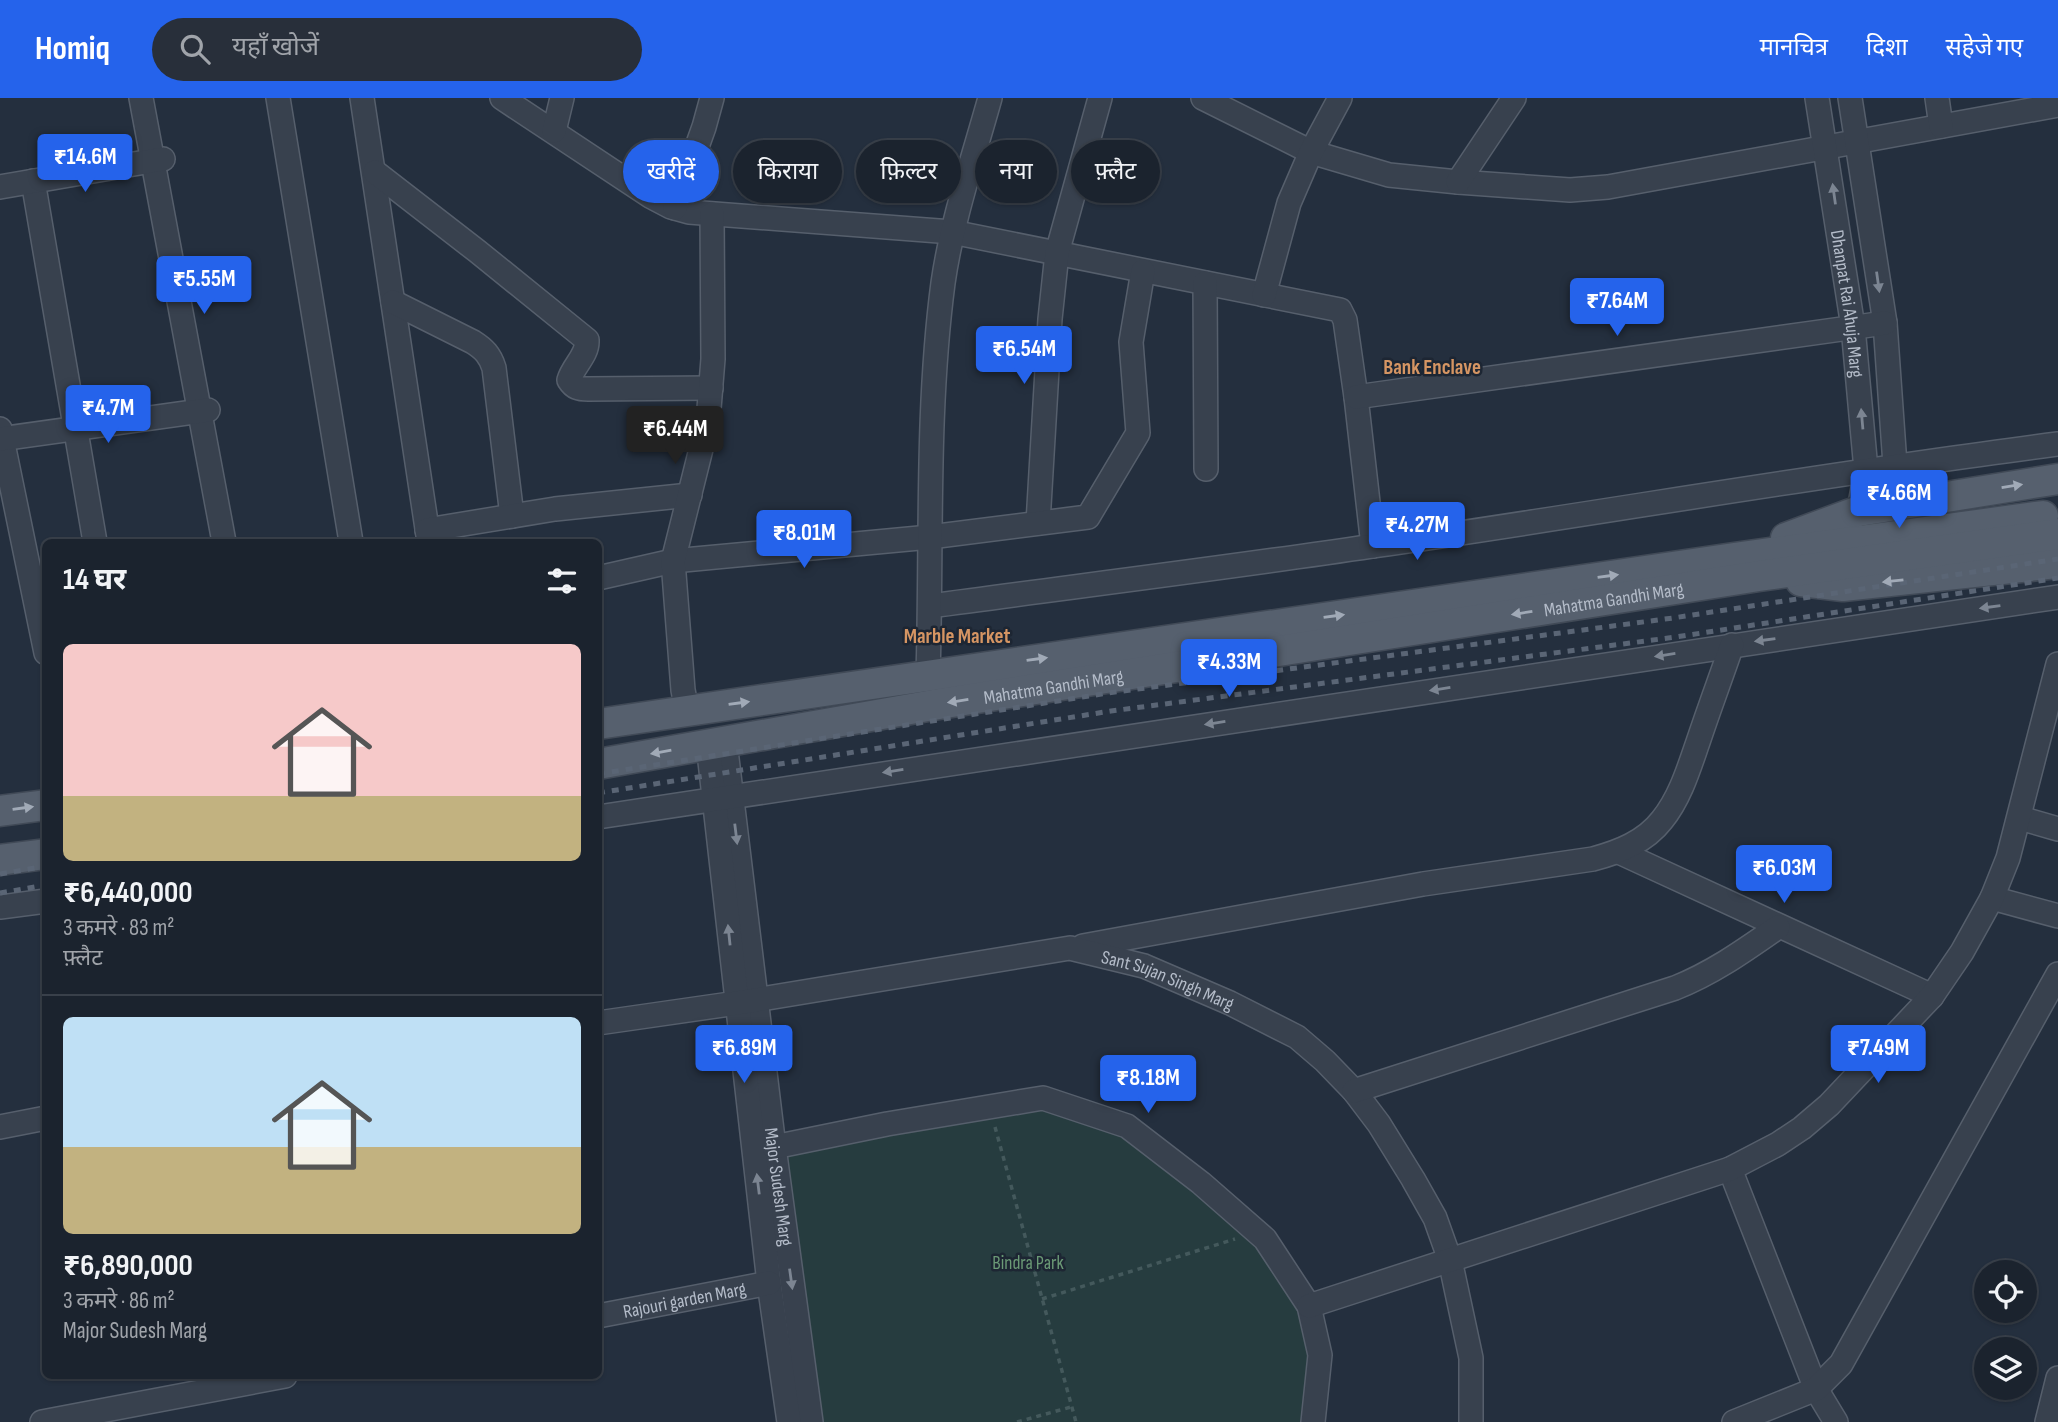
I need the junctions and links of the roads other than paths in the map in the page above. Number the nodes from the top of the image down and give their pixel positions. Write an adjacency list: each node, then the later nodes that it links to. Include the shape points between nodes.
1 (141, 98): 22 (street)
2 (152, 98): 22 (street)
3 (278, 98): 59 (street)
4 (362, 98): 23 (street)
5 (502, 98): 18 (street)
6 (562, 98): 18 (street)
7 (712, 98): 27 (street)
8 (990, 98): 29 (street)
9 (1100, 98): 30 (street)
10 (1203, 98): 21 (street)
11 (1340, 98): 21 (street)
12 (1514, 98): 25 (street)
13 (1817, 98): 20 (street, Dhanpat Rai Ahuja Marg)
14 (1850, 98): 19 (street, Dhanpat Rai Ahuja Marg)
15 (1937, 98): 17 (street)
16 (2058, 105): 17 (street)
17 (1941, 126): 19 (street)
18 (554, 131): 27 (street)
19 (1857, 142): 20 (street); 35 (street, Dhanpat Rai Ahuja Marg, one-way to 35)
20 (1827, 147): 25 (street, via 1608,187 1570,190); 36 (street, Dhanpat Rai Ahuja Marg, one-way to 20)
21 (1311, 152): 25 (street, via 1403,177); 33 (street, via 1286,213)
22 (157, 160): 24 (street); 39 (street)
23 (375, 172): 34 (street); 37 (street, via 587,340 569,380 573,385 588,389)
24 (33, 181): 26 (street); 40 (street)
25 (1458, 182)
26 (0, 187)
27 (675, 208): 28 (street)
28 (712, 214): 29 (street); 37 (street)
29 (952, 232): 30 (street); 55 (street, via 938,342)
30 (1057, 253): 31 (street); 52 (street)
31 (1143, 271): 32 (street); 52 (street, via 1131,342 1138,433 1088,517)
32 (1205, 284): 33 (street); 44 (street)
33 (1264, 295): 38 (street, via 1340,310)
34 (393, 302): 51 (street, via 472,342 491,358); 54 (street)
35 (1885, 323): 36 (street); 43 (street, Dhanpat Rai Ahuja Marg)
36 (1853, 327): 38 (street); 45 (street, Dhanpat Rai Ahuja Marg, one-way to 36)
37 (711, 388): 47 (street)
38 (1356, 397): 60 (street)
39 (204, 410): 40 (street); 57 (street); 58 (street)
40 (76, 427): 41 (street); 56 (street)
41 (1, 436): 68 (street)
42 (2058, 444): 43 (street)
43 (1895, 465): 45 (street); 48 (street, Dhanpat Rai Ahuja Marg)
44 (1206, 469)
45 (1866, 470): 49 (street, Dhanpat Rai Ahuja Marg); 60 (street)
46 (2058, 479): 48 (main road, Mahatma Gandhi Marg, one-way to 46)
47 (690, 495): 51 (street); 62 (street)
48 (1910, 501): 49 (main road, Mahatma Gandhi Marg)
49 (1859, 511): 61 (main road, Mahatma Gandhi Marg)
50 (2058, 513): 61 (main road, Mahatma Gandhi Marg)
51 (512, 516): 54 (street)
52 (1038, 523): 55 (street)
53 (2058, 534): 64 (main road, Mahatma Gandhi Marg)
54 (428, 536)
55 (930, 537): 62 (street); 67 (street)
56 (95, 539)
57 (224, 539)
58 (231, 539)
59 (351, 539)
60 (1373, 547): 67 (street)
61 (1734, 558): 71 (main road, Mahatma Gandhi Marg, one-way to 61)
62 (673, 561): 65 (street); 72 (street)
63 (2058, 564): 64 (main road, Mahatma Gandhi Marg, one-way to 64, via 1843,586)
64 (1759, 576): 74 (main road, Mahatma Gandhi Marg, one-way to 74)
65 (602, 577)
66 (2058, 597): 69 (street, one-way to 69)
67 (930, 606): 71 (street)
68 (42, 634)
69 (1732, 645): 76 (street, one-way to 76); 82 (street, via 1673,804 1647,835)
70 (2058, 663): 80 (street)
71 (928, 675): 72 (main road, Mahatma Gandhi Marg, one-way to 71)
72 (687, 711): 73 (main road, Mahatma Gandhi Marg)
73 (602, 723)
74 (717, 743): 75 (main road, Mahatma Gandhi Marg, one-way to 75); 76 (street, Major Sudesh Marg)
75 (602, 763)
76 (723, 797): 79 (street); 93 (street, Major Sudesh Marg)
77 (42, 806): 78 (main road, one-way to 77)
78 (0, 811)
79 (602, 816)
80 (2020, 818): 81 (street); 85 (street)
81 (2058, 829)
82 (1619, 852): 89 (street); 90 (street)
83 (42, 854): 84 (main road)
84 (0, 860)
85 (1992, 898): 88 (street); 92 (street)
86 (42, 902): 87 (street)
87 (0, 907)
88 (2058, 916)
89 (1778, 927): 92 (street); 95 (street, via 1727,962 1675,988)
90 (1070, 948): 93 (street, Sant Sujan Singh Marg); 95 (street, Sant Sujan Singh Marg, via 1144,966 1230,1003 1297,1037)
91 (2058, 974): 106 (street, via 1841,1364)
92 (1932, 996): 99 (street, via 1829,1105 1778,1144)
93 (746, 1001): 94 (street, Sant Sujan Singh Marg); 98 (street, Major Sudesh Marg); 101 (street, Major Sudesh Marg, one-way to 93)
94 (602, 1022)
95 (1354, 1091): 100 (street, Sant Sujan Singh Marg, via 1435,1218)
96 (42, 1119): 97 (street)
97 (0, 1126)
98 (774, 1147): 102 (street, via 1043,1098 1127,1126 1201,1183 1265,1239); 109 (street, Major Sudesh Marg, one-way to 109)
99 (1730, 1169): 100 (street); 106 (street)
100 (1450, 1260): 102 (street); 111 (street, Sant Sujan Singh Marg, via 1471,1358)
101 (769, 1283): 103 (street, Rajouri garden Marg); 108 (street, Major Sudesh Marg)
102 (1309, 1306): 110 (street, via 1320,1355)
103 (602, 1315)
104 (2058, 1378): 114 (street)
105 (269, 1379): 107 (street)
106 (1816, 1389): 112 (street); 113 (street)
107 (42, 1422)
108 (789, 1422)
109 (811, 1422)
110 (1313, 1422)
111 (1471, 1422)
112 (1734, 1422)
113 (1836, 1422)
114 (2046, 1422)

